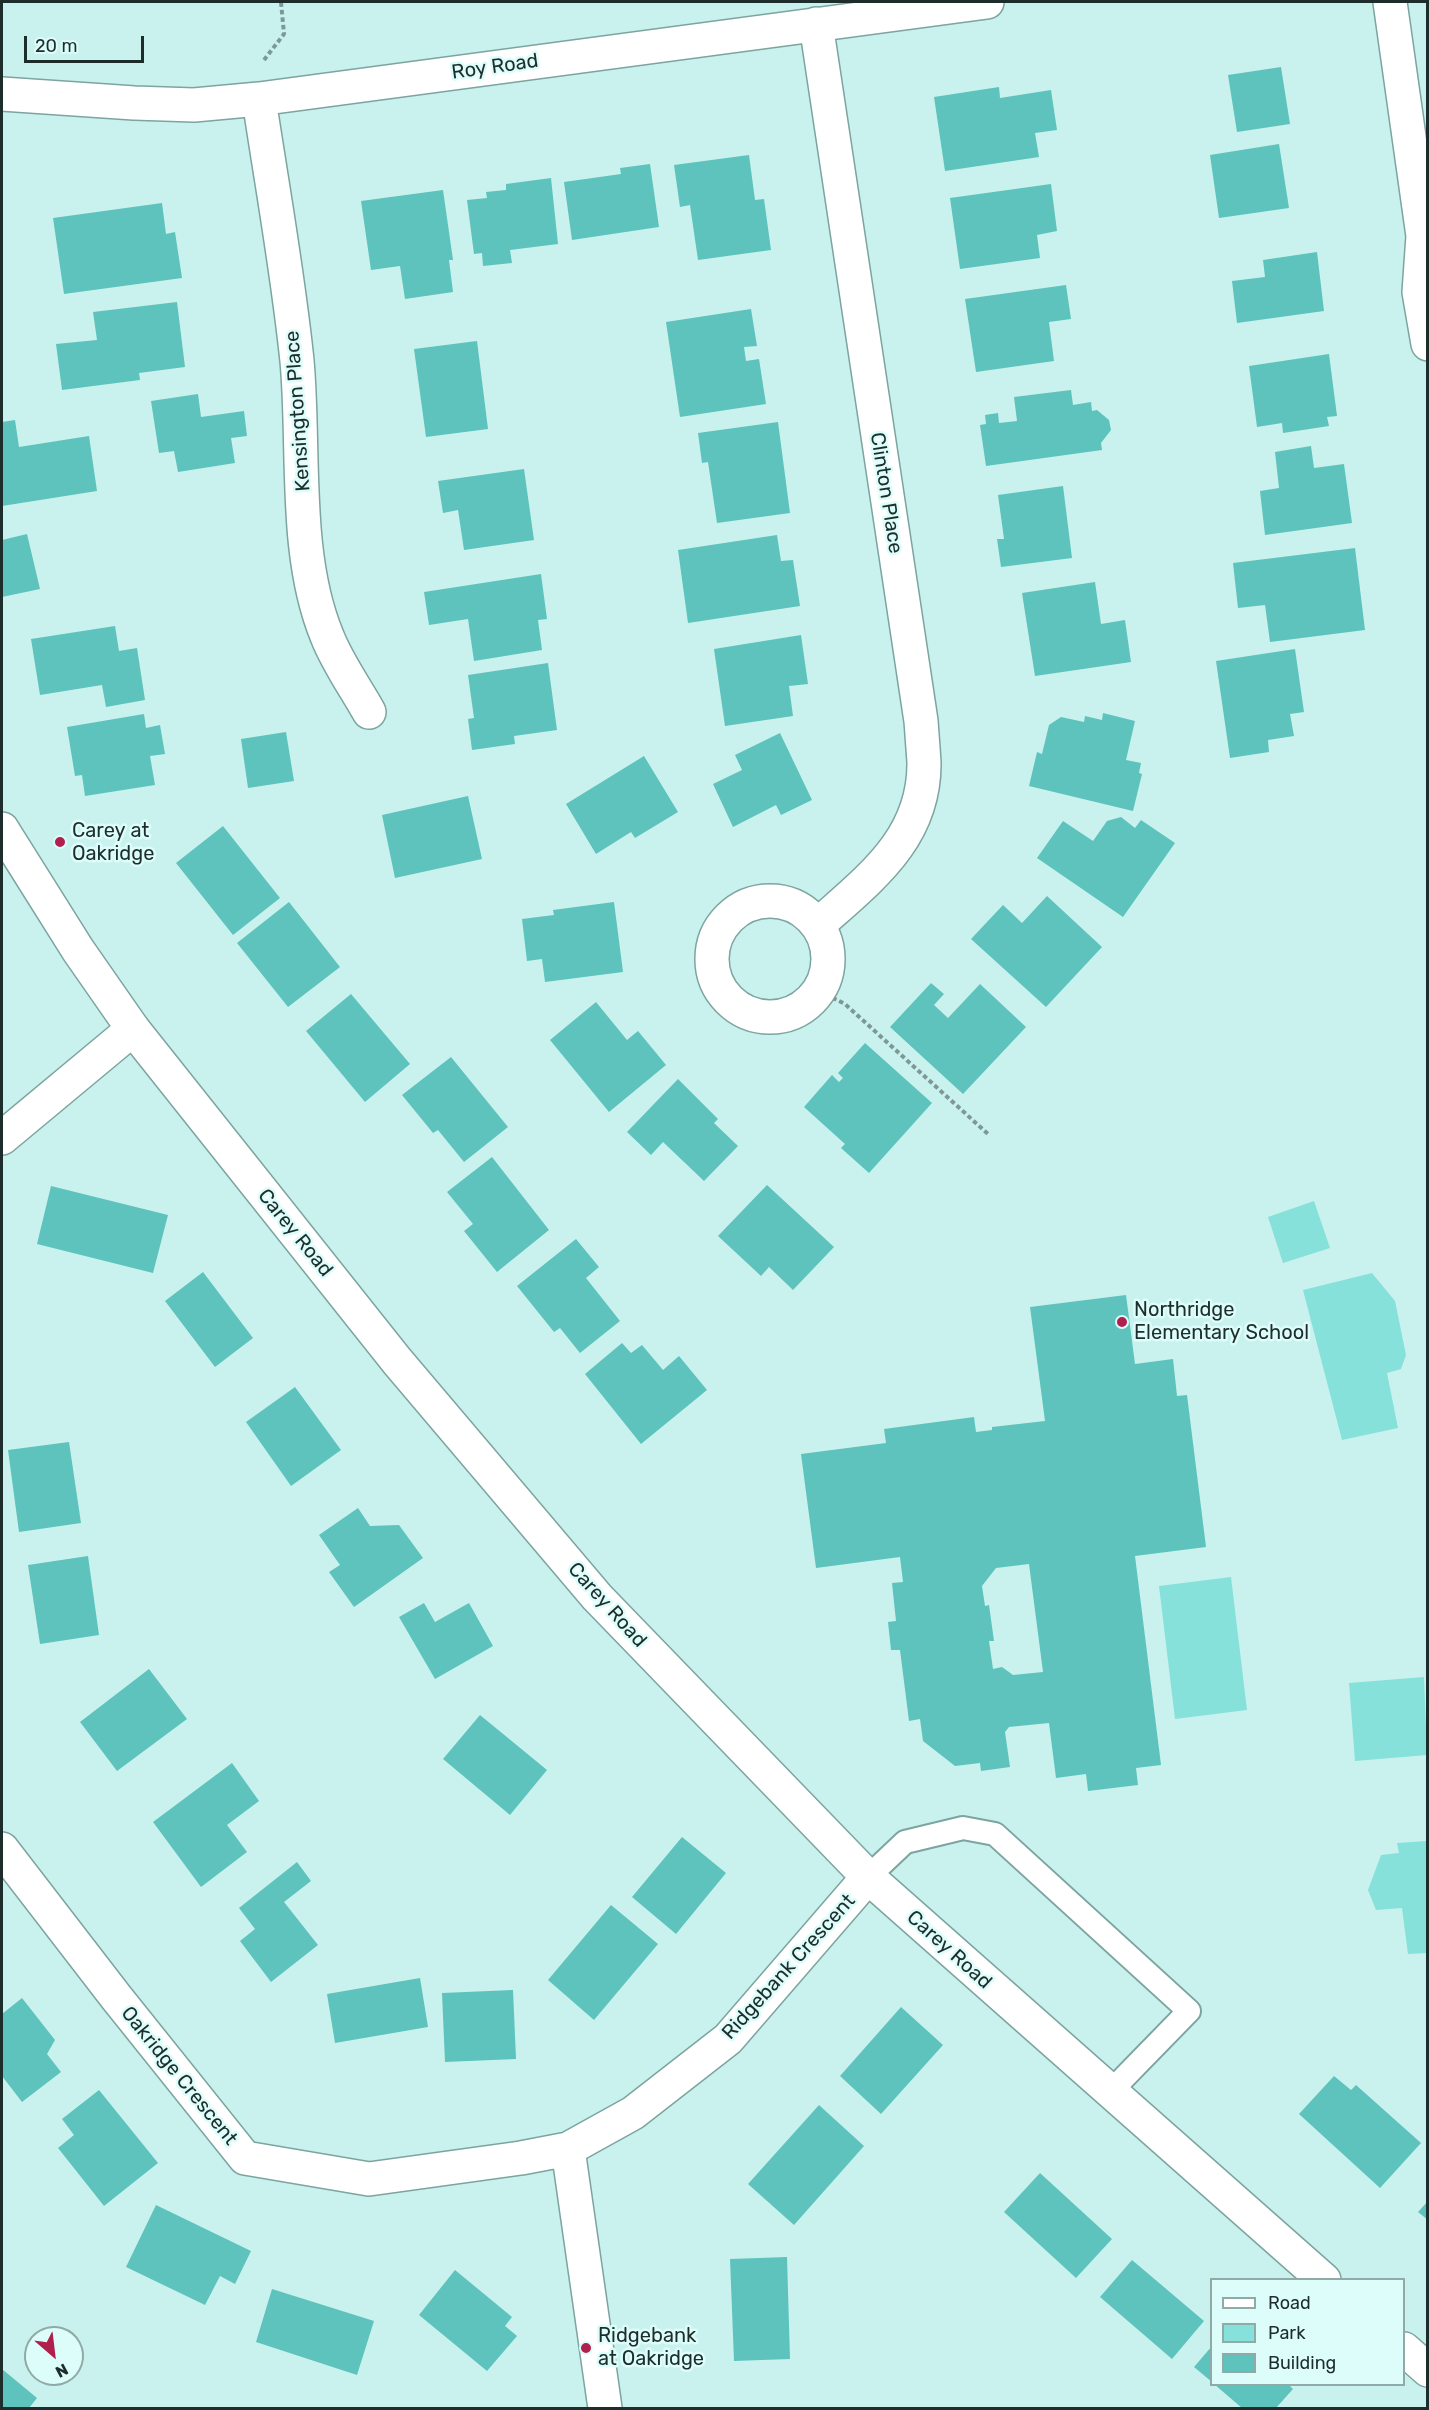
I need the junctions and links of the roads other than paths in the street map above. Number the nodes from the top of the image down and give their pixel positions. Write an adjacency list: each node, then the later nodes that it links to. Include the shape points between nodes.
1 (987, 2): 3 (street, Roy Road)
2 (1390, 2): 6 (street, via 1423,236 1419,292)
3 (816, 24): 5 (street, Roy Road); 9 (street, Clinton Place, via 921,721 924,764 919,799 904,838 875,874)
4 (2, 93): 5 (street, Roy Road, via 194,105)
5 (259, 99): 7 (street, Kensington Place, via 294,330 312,590 327,637)
6 (1428, 344)
7 (369, 711)
8 (2, 829): 10 (street, Carey Road)
9 (818, 925): 9 (street, via 827,946 827,970 819,991 803,1007 782,1016 759,1017 738,1008 721,992 712,971 712,948 720,927 737,911 757,901 780,901 802,910)
10 (132, 1029): 11 (street); 13 (street, Carey Road, via 397,1361 597,1597)
11 (2, 1138)
12 (2, 1849): 15 (street, Oakridge Crescent, via 245,2158 369,2179)
13 (868, 1877): 14 (street, Carey Road); 14 (lane, via 905,1842 963,1828 995,1834 1199,2007); 15 (street, Ridgebank Crescent, via 728,2039 633,2113)
14 (1110, 2092): 16 (street, Carey Road)
15 (568, 2149): 19 (street)
16 (1322, 2278)
17 (1405, 2350): 18 (street)
18 (1428, 2370)
19 (605, 2409)

